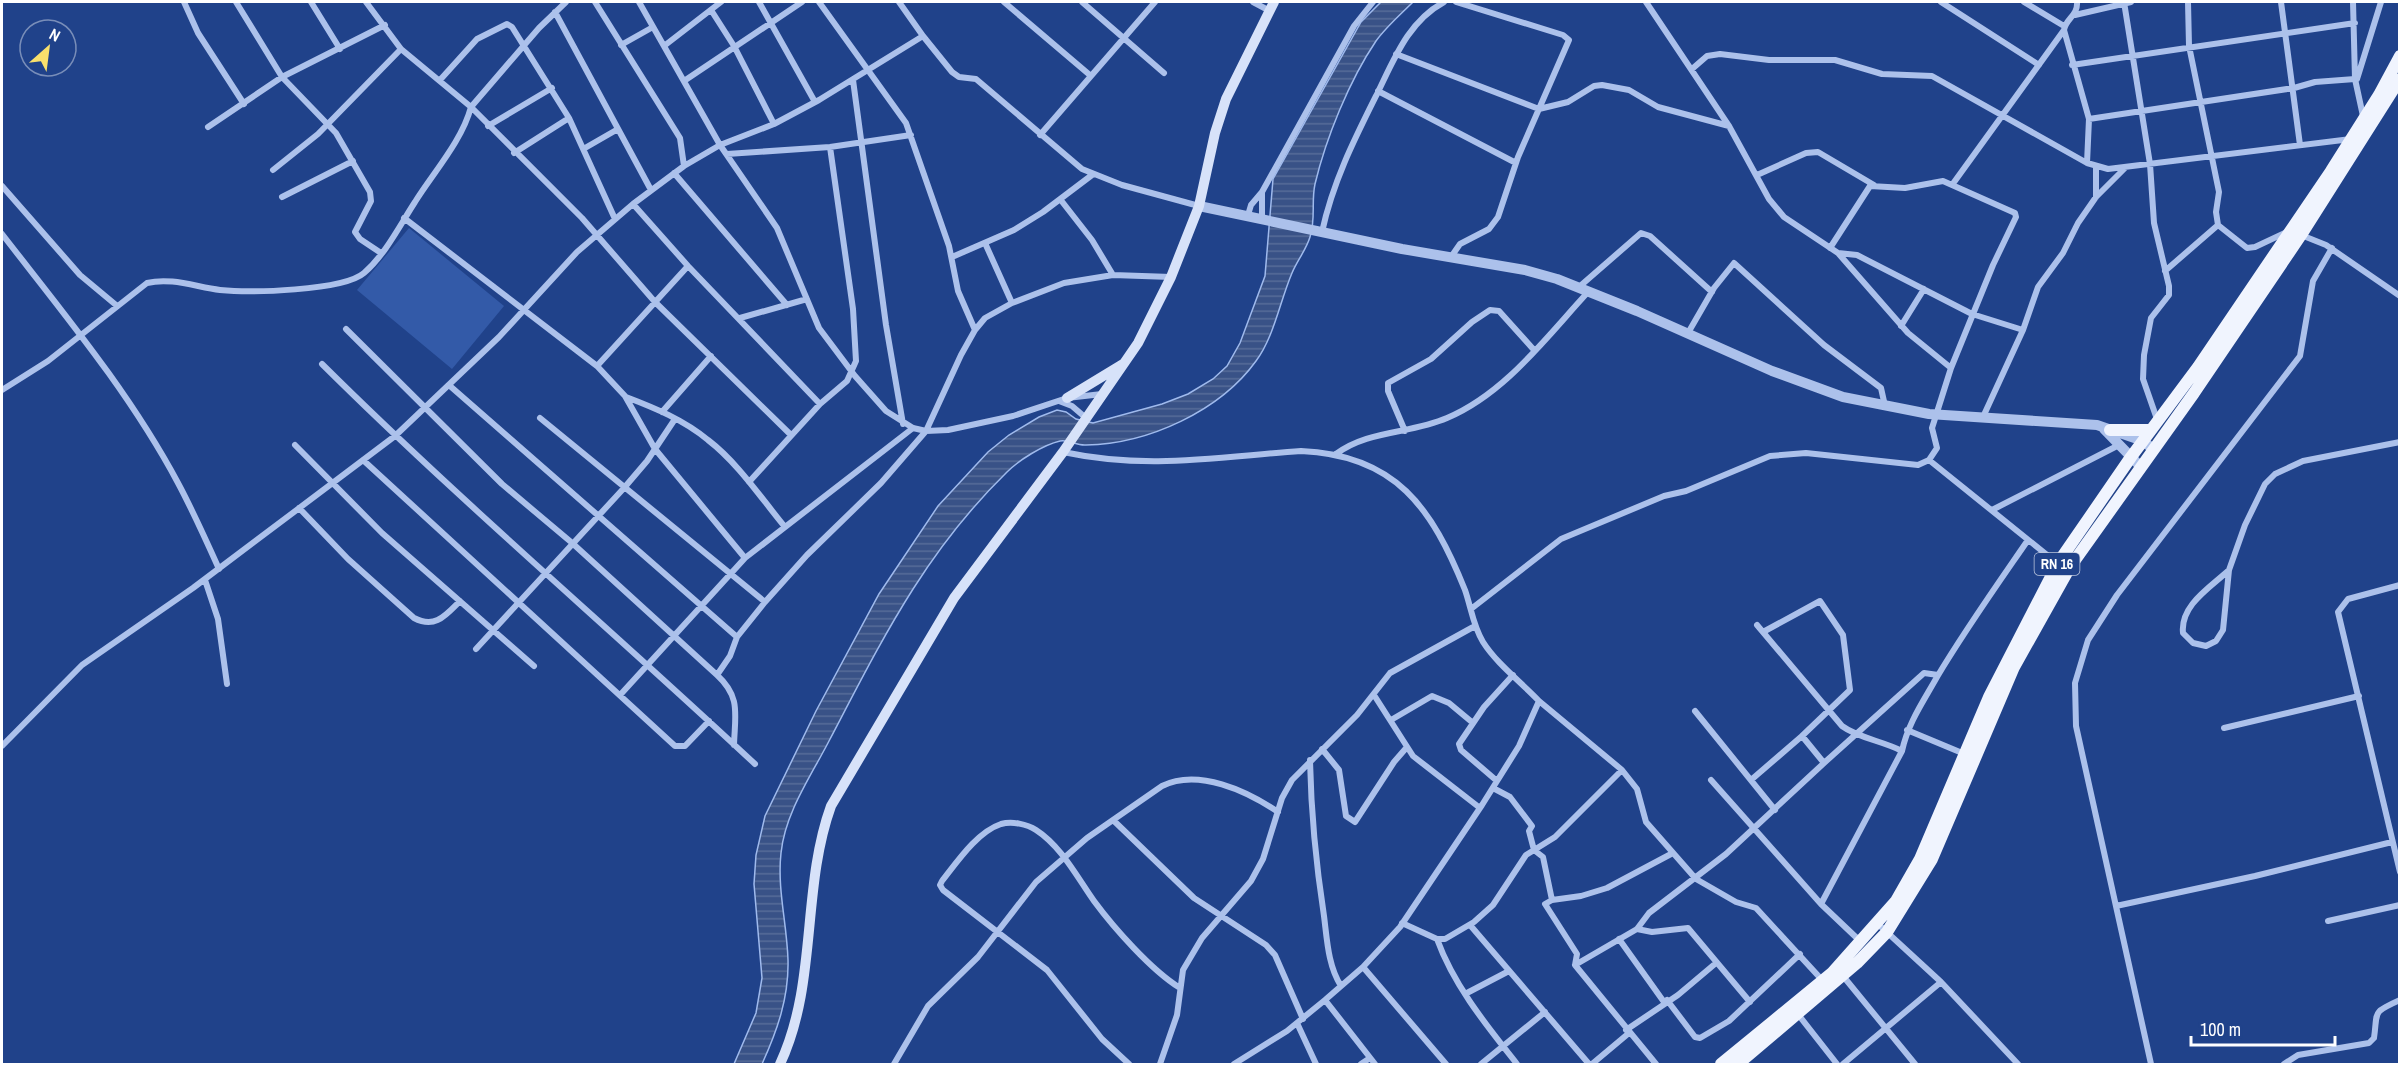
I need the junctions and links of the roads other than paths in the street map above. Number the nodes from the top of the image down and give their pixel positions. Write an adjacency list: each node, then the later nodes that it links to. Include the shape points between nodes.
1 (185, 2): 69 (street, via 198,33)
2 (236, 2): 58 (street)
3 (311, 2): 47 (street)
4 (366, 2): 36 (street)
5 (566, 2): 32 (street)
6 (596, 2): 42 (street)
7 (639, 2): 37 (street)
8 (721, 2): 31 (street)
9 (759, 2): 34 (street)
10 (802, 2): 34 (street)
11 (819, 2): 55 (street)
12 (899, 2): 40 (street)
13 (1004, 2): 57 (street)
14 (1082, 2): 41 (street)
15 (1155, 2): 41 (street)
16 (1253, 2): 30 (street)
17 (1373, 2): 109 (street, via 1354,26)
18 (1444, 2): 49 (street, via 1418,22)
19 (1456, 2): 71 (street, via 1566,37 1568,45)
20 (1646, 2): 54 (street)
21 (1941, 2): 52 (street)
22 (2024, 2): 38 (street)
23 (2078, 2): 33 (street)
24 (2124, 2): 25 (street); 33 (street); 50 (street)
25 (2132, 2)
26 (2188, 2): 46 (street)
27 (2280, 2): 39 (street)
28 (2353, 2): 35 (street)
29 (2381, 2): 63 (street)
30 (1272, 6): 114 (main road, via 1226,99)
31 (711, 10): 44 (street); 45 (street)
32 (555, 12): 43 (street); 82 (street)
33 (2075, 15): 38 (street)
34 (772, 22): 45 (street); 68 (street)
35 (2355, 23): 39 (street); 63 (street)
36 (385, 25): 47 (street); 48 (street)
37 (653, 27): 42 (street); 44 (street)
38 (2064, 28): 52 (street); 53 (street)
39 (2286, 32): 46 (street); 65 (street)
40 (923, 36): 55 (street); 84 (street, via 952,72 976,79)
41 (1124, 38): 56 (street); 57 (street)
42 (621, 45): 98 (street, via 680,138)
43 (524, 46): 60 (street, via 507,24 477,39); 64 (street); 70 (street)
44 (664, 46): 62 (street)
45 (734, 46): 62 (street); 78 (street)
46 (2189, 46): 50 (street); 67 (street)
47 (340, 49): 58 (street)
48 (400, 49): 60 (street); 77 (street)
49 (1396, 54): 66 (street); 71 (street)
50 (2134, 55): 53 (street); 72 (street)
51 (2400, 56): 59 (main road, RN 16)
52 (2039, 65): 73 (street)
53 (2072, 65): 75 (street)
54 (1692, 69): 73 (street, via 1707,56 1720,54 1769,60 1835,60 1882,74 1932,76); 80 (street)
55 (868, 71): 61 (street); 83 (street)
56 (1164, 73)
57 (1090, 76): 84 (street)
58 (282, 77): 69 (street); 77 (street)
59 (2397, 77): 76 (main road, RN 16); 121 (main road, RN 16)
60 (440, 80): 70 (street)
61 (853, 80): 68 (street); 86 (street)
62 (684, 81): 87 (street)
63 (2356, 81): 65 (street, via 2315,82); 76 (street)
64 (552, 88): 74 (street); 79 (street)
65 (2294, 88): 67 (street); 88 (street)
66 (1378, 91): 95 (street); 120 (street, via 1334,183)
67 (2200, 101): 72 (street); 93 (street)
68 (815, 102): 78 (street)
69 (244, 104): 81 (street)
70 (471, 108): 79 (street); 116 (street)
71 (1539, 109): 80 (street, via 1568,102 1602,85 1629,90 1658,106); 95 (street)
72 (2142, 109): 75 (street); 97 (street)
73 (2004, 117): 96 (street); 106 (street)
74 (569, 118): 90 (street); 91 (street)
75 (2089, 119): 96 (street)
76 (2364, 120): 85 (main road, RN 16)
77 (326, 124): 94 (street); 101 (street)
78 (774, 124): 87 (street)
79 (489, 126): 91 (street)
80 (1729, 126): 104 (street)
81 (208, 127)
82 (618, 129): 90 (street); 108 (street)
83 (911, 135): 86 (street); 129 (street)
84 (1040, 135): 103 (street)
85 (2353, 138): 88 (street); 121 (main road, RN 16)
86 (861, 142): 89 (street); 174 (street)
87 (720, 145): 92 (street); 98 (street)
88 (2300, 145): 93 (street)
89 (830, 147): 92 (street); 159 (street, via 853,309 857,351)
90 (585, 148): 117 (street)
91 (514, 153): 123 (street)
92 (727, 154): 139 (street, via 777,228)
93 (2210, 156): 97 (street); 119 (street, via 2219,192)
94 (353, 161): 110 (street); 127 (street, via 370,192 370,201 355,232)
95 (1516, 163): 130 (street, via 1494,224 1460,244)
96 (2087, 163): 99 (street)
97 (2150, 164): 100 (street); 132 (street, via 2154,223)
98 (684, 166): 102 (street)
99 (2096, 167): 100 (street); 111 (street)
100 (2125, 168): 111 (street)
101 (273, 170)
102 (674, 173): 108 (street); 143 (street)
103 (1092, 175): 112 (street); 114 (street)
104 (1757, 175): 105 (street, via 1806,153 1818,152); 125 (street, via 1784,217)
105 (1874, 185): 106 (street, via 1905,188 1938,181); 125 (street, via 1866,188)
106 (1952, 185): 145 (street, via 2016,215)
107 (2, 186): 142 (street, via 72,267)
108 (651, 190): 113 (street)
109 (1262, 192): 115 (street); 118 (street)
110 (282, 197)
111 (2096, 197): 150 (street, via 2038,287)
112 (1060, 200): 124 (street, via 1014,230); 133 (street, via 1092,240)
113 (633, 204): 117 (street); 131 (street)
114 (1199, 206): 115 (street); 134 (main road)
115 (1248, 214): 118 (street)
116 (404, 218): 127 (street); 144 (street)
117 (615, 219): 123 (street)
118 (1266, 219): 120 (street)
119 (2218, 225): 121 (street, via 2247,248); 132 (street)
120 (1318, 231): 130 (street)
121 (2296, 232): 126 (street); 175 (main road, RN 16); 185 (main road, RN 16)
122 (2, 234): 152 (street)
123 (596, 236): 140 (street); 144 (street)
124 (985, 243): 129 (street); 141 (street)
125 (1830, 248): 128 (street)
126 (2332, 249): 138 (street); 268 (street, via 2313,281 2300,356 2117,595 2088,640 2079,665 2075,683 2076,726)
127 (381, 253): 142 (street, via 363,274 343,282 248,291 155,281)
128 (1838, 253): 136 (street, via 1857,255); 147 (street)
129 (952, 257): 149 (street, via 958,291)
130 (1450, 257): 135 (street, via 1525,270)
131 (688, 266): 140 (street); 146 (street)
132 (2165, 271): 175 (street, via 2169,292 2151,318 2143,367)
133 (1113, 275): 134 (street); 141 (street, via 1064,283)
134 (1171, 277): 155 (main road)
135 (1584, 289): 137 (street, via 1641,232); 151 (street); 153 (street)
136 (1924, 289): 145 (street); 147 (street)
137 (1712, 292): 151 (street); 166 (street, via 1734,262 1824,345 1881,388)
138 (2400, 296)
139 (807, 299): 143 (street); 159 (street, via 819,328)
140 (655, 302): 154 (street); 157 (street)
141 (1012, 303): 149 (street, via 985,318)
142 (116, 305): 152 (street)
143 (787, 305): 146 (street)
144 (525, 309): 157 (street); 160 (street)
145 (1972, 314): 150 (street); 158 (street)
146 (740, 318): 165 (street)
147 (1901, 326): 158 (street)
148 (346, 329): 167 (street)
149 (975, 330): 178 (street)
150 (2023, 330): 171 (street)
151 (1688, 333): 166 (street, via 1791,379)
152 (81, 335): 161 (street); 204 (street, via 178,482)
153 (1534, 350): 179 (street, via 1471,407); 179 (street, via 1499,311 1490,310 1431,359 1388,383)
154 (711, 356): 168 (street); 180 (street)
155 (1126, 362): 162 (main road); 164 (main road)
156 (322, 364): 181 (street)
157 (597, 366): 163 (street)
158 (1951, 368): 169 (street)
159 (852, 373): 165 (street); 174 (street, via 886,411)
160 (450, 386): 167 (street); 198 (street)
161 (2, 390)
162 (1104, 394): 164 (street); 173 (main road)
163 (625, 396): 168 (street); 186 (street)
164 (1063, 400): 173 (street); 178 (street, via 968,427)
165 (820, 404): 180 (street)
166 (1885, 406): 169 (street)
167 (427, 408): 181 (street); 201 (street, via 502,484)
168 (662, 412): 172 (street)
169 (1938, 414): 171 (street); 191 (street, via 1932,428 1937,448)
170 (540, 418): 195 (street)
171 (1982, 418): 177 (street)
172 (675, 419): 186 (street); 193 (street, via 715,445)
173 (1085, 419): 187 (main road)
174 (903, 423): 176 (street)
175 (2155, 426): 177 (main road); 185 (main road, RN 16)
176 (913, 428): 178 (street); 199 (street)
177 (2106, 428): 184 (street); 185 (street)
178 (926, 431): 212 (street)
179 (1405, 431): 188 (street, via 1357,440)
180 (791, 435): 193 (street)
181 (395, 436): 190 (street); 206 (street)
182 (2400, 442): 205 (street, via 2303,461 2275,474 2257,498)
183 (295, 445): 194 (street)
184 (2119, 445): 189 (street); 197 (street)
185 (2148, 445): 189 (main road, RN 16); 192 (main road, RN 16)
186 (655, 448): 195 (street); 202 (street)
187 (1065, 448): 188 (street, via 1100,460 1155,463 1301,451); 303 (main road, via 954,598 831,806 820,836 799,1006)
188 (1336, 454): 214 (street, via 1387,474 1416,499 1434,523)
189 (2131, 457): 192 (street); 203 (main road, RN 16)
190 (363, 460): 194 (street); 211 (street)
191 (1929, 460): 197 (street); 214 (street, via 1918,465 1806,453 1770,456 1561,539)
192 (2140, 467): 246 (main road, RN 16, via 2095,528 2032,631)
193 (748, 482): 199 (street)
194 (331, 483): 196 (street); 210 (street, via 382,534)
195 (624, 488): 198 (street); 207 (street)
196 (299, 508): 204 (street); 210 (street, via 414,618 423,623 438,621)
197 (1992, 510): 200 (street)
198 (597, 515): 201 (street); 213 (street)
199 (785, 527): 202 (street)
200 (2028, 540): 203 (street); 226 (street)
201 (572, 542): 206 (street); 219 (street)
202 (745, 558): 207 (street)
203 (2058, 563): 246 (main road, RN 16, via 2010,653)
204 (219, 569): 208 (street)
205 (2229, 570): 205 (street, via 2185,616 2183,633 2193,643 2206,646 2220,637)
206 (544, 573): 211 (street); 222 (street)
207 (731, 574): 212 (street); 213 (street)
208 (205, 579): 227 (street, via 215,608); 242 (street, via 82,665)
209 (2400, 585): 230 (street, via 2348,599 2338,612)
210 (460, 601): 217 (street)
211 (518, 601): 217 (street); 228 (street)
212 (765, 602): 220 (street)
213 (702, 604): 219 (street); 220 (street)
214 (1471, 609): 216 (street)
215 (1757, 625): 218 (street)
216 (1475, 626): 225 (street, via 1493,656); 229 (street, via 1390,673)
217 (492, 630): 221 (street); 223 (street)
218 (1763, 632): 232 (street); 232 (street, via 1819,601 1825,604 1843,635 1851,687)
219 (675, 635): 222 (street); 224 (street)
220 (737, 637): 224 (street)
221 (476, 649)
222 (648, 664): 228 (street); 235 (street)
223 (534, 666)
224 (717, 675): 241 (street, via 729,686 735,701)
225 (1513, 675): 231 (street); 236 (street)
226 (1938, 675): 238 (street); 239 (street, via 1924,673)
227 (227, 684)
228 (621, 694): 235 (street, via 675,746 685,746)
229 (1374, 695): 234 (street); 244 (street)
230 (2359, 696): 237 (street); 259 (street)
231 (1539, 701): 250 (street); 253 (street)
232 (1826, 710): 239 (street); 240 (street)
233 (1695, 711): 252 (street)
234 (1391, 720): 236 (street, via 1432,696); 243 (street)
235 (709, 722): 241 (street)
236 (1473, 723): 253 (street, via 1459,744 1461,750)
237 (2224, 728)
238 (1907, 730): 245 (street); 246 (street)
239 (1857, 734): 245 (street); 248 (street)
240 (1802, 736): 248 (street); 252 (street)
241 (734, 745): 249 (street)
242 (2, 746)
243 (1407, 747): 244 (street, via 1352,822 1346,816 1339,770); 254 (street, via 1428,770)
244 (1322, 749): 247 (street)
245 (1902, 751): 266 (street)
246 (1970, 756): 273 (main road, RN 16)
247 (1310, 760): 256 (street, via 1292,780); 287 (street, via 1322,900 1332,968)
248 (1824, 763): 255 (street)
249 (755, 764)
250 (1622, 770): 260 (street, via 1555,837); 261 (street, via 1637,789 1646,822)
251 (1711, 780): 258 (street)
252 (1751, 780): 255 (street)
253 (1495, 784): 254 (street); 260 (street, via 1532,826 1529,831)
254 (1479, 808): 271 (street)
255 (1775, 810): 258 (street)
256 (1278, 812): 257 (street, via 1245,793 1192,779 1174,780 1162,786); 269 (street, via 1255,875)
257 (1113, 820): 262 (street); 269 (street, via 1173,880)
258 (1754, 829): 264 (street); 266 (street)
259 (2392, 842): 263 (street); 268 (street)
260 (1534, 850): 265 (street, via 1543,856); 272 (street, via 1524,858 1493,905)
261 (1671, 854): 264 (street); 265 (street, via 1607,888 1581,897)
262 (1063, 857): 275 (street, via 1026,892); 275 (street, via 1037,830 1011,823 995,827 970,847 940,888); 288 (street, via 1096,904 1161,975)
263 (2400, 872)
264 (1695, 879): 274 (street, via 1650,913); 279 (street, via 1756,909)
265 (1552, 900): 281 (street, via 1545,904 1577,954)
266 (1821, 904): 278 (street)
267 (2400, 905): 270 (street)
268 (2116, 906): 320 (street)
269 (1221, 916): 288 (street, via 1193,951 1183,970); 296 (street, via 1275,955)
270 (2328, 921)
271 (1402, 924): 276 (street); 282 (street)
272 (1470, 925): 276 (street); 283 (street)
273 (1883, 928): 278 (main road, RN 16); 284 (main road, RN 16); 286 (street)
274 (1637, 929): 277 (street); 280 (street, via 1652,932 1688,928)
275 (998, 932): 304 (street, via 928,1006); 305 (street, via 1047,970 1102,1039)
276 (1437, 939): 289 (street)
277 (1619, 939): 281 (street); 292 (street)
278 (1861, 942): 285 (main road, RN 16)
279 (1800, 954): 285 (street); 293 (street)
280 (1716, 963): 292 (street); 293 (street)
281 (1575, 965): 298 (street)
282 (1363, 967): 287 (street); 310 (street)
283 (1509, 971): 289 (street); 295 (street)
284 (1843, 976): 294 (main road, RN 16); 297 (street)
285 (1823, 981): 294 (main road, RN 16)
286 (1941, 982): 297 (street); 319 (street)
287 (1341, 986): 290 (street)
288 (1180, 988): 306 (street, via 1177,1015)
289 (1465, 994): 299 (street)
290 (1325, 1000): 296 (street); 300 (street)
291 (2400, 1000): 321 (street, via 2378,1011 2374,1038 2369,1042 2298,1055)
292 (1666, 1001): 293 (street, via 1695,1037 1700,1038 1729,1021); 298 (street)
293 (1750, 1002)
294 (1795, 1011): 302 (main road, RN 16); 315 (main road, RN 16); 316 (street)
295 (1545, 1012): 299 (street); 313 (street)
296 (1300, 1021): 301 (street); 307 (street)
297 (1886, 1030): 317 (street); 318 (street)
298 (1628, 1032): 313 (street); 314 (street)
299 (1504, 1047): 311 (street); 312 (street)
300 (1370, 1058): 308 (street); 309 (street)
301 (1238, 1064)
302 (1724, 1064)
303 (780, 1065)
304 (894, 1065)
305 (1129, 1065)
306 (1160, 1065)
307 (1316, 1065)
308 (1361, 1065)
309 (1375, 1065)
310 (1446, 1065)
311 (1481, 1065)
312 (1517, 1065)
313 (1590, 1065)
314 (1656, 1065)
315 (1738, 1065)
316 (1837, 1065)
317 (1843, 1065)
318 (1915, 1065)
319 (2018, 1065)
320 (2151, 1065)
321 (2284, 1065)

